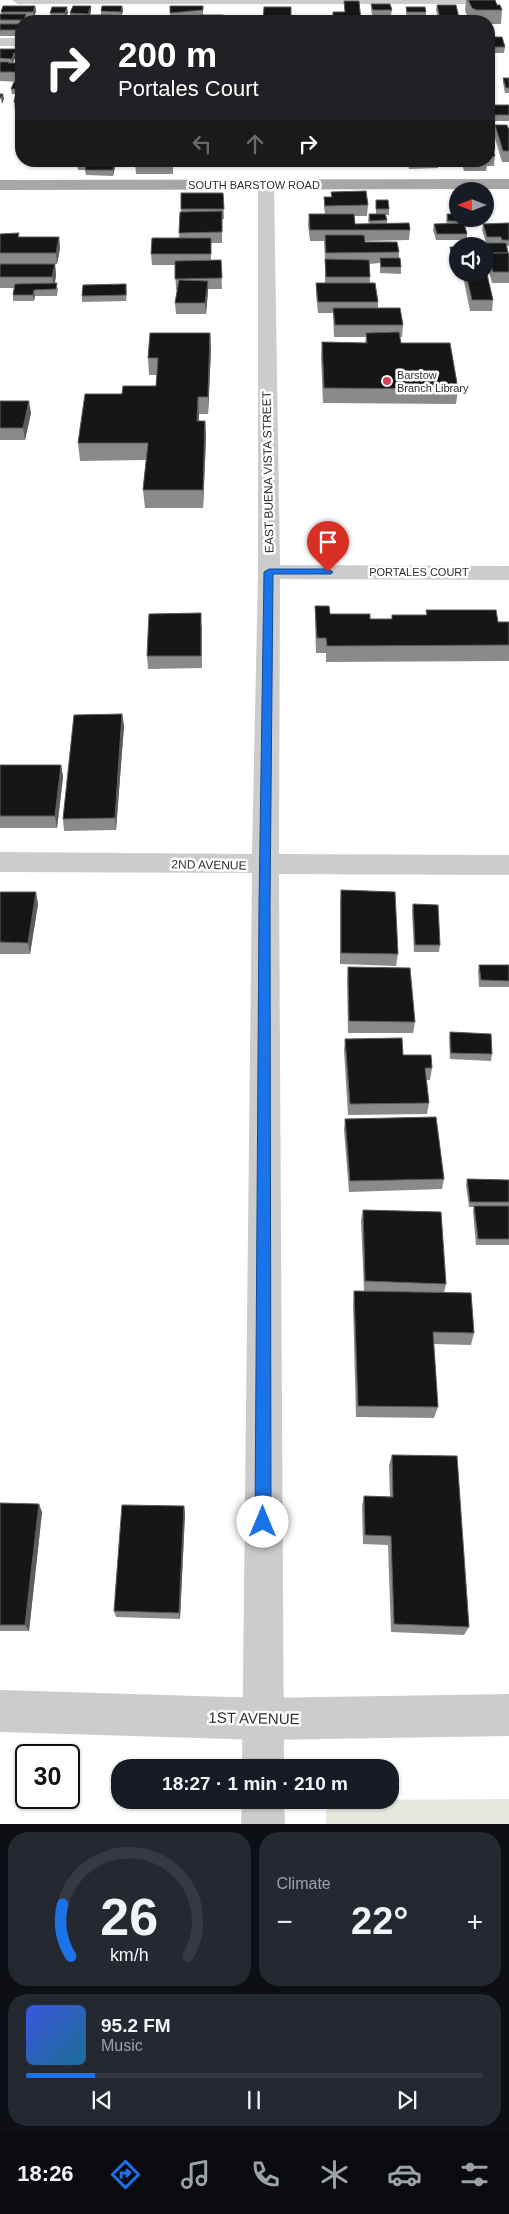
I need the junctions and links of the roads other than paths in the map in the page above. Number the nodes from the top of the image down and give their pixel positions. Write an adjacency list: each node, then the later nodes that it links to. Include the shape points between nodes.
1 (18, 0): 2 (street)
2 (239, 0): 3 (street)
3 (482, 0)
4 (0, 42): 5 (street)
5 (15, 42)
6 (266, 184): 7 (main road, SOUTH BARSTOW ROAD); 8 (main road, SOUTH BARSTOW ROAD); 9 (street, EAST BUENA VISTA STREET)
7 (509, 184)
8 (0, 186)
9 (269, 572): 10 (street, PORTALES COURT); 12 (street, EAST BUENA VISTA STREET)
10 (509, 573)
11 (0, 862): 12 (street, 2ND AVENUE)
12 (265, 865): 13 (street, 2ND AVENUE); 16 (street, EAST BUENA VISTA STREET)
13 (509, 865)
14 (0, 1711): 16 (street, 1ST AVENUE)
15 (509, 1715): 16 (street, 1ST AVENUE)
16 (262, 1719): 17 (street, EAST BUENA VISTA STREET)
17 (262, 1759)
18 (263, 1809): 19 (street)
19 (262, 1824)

